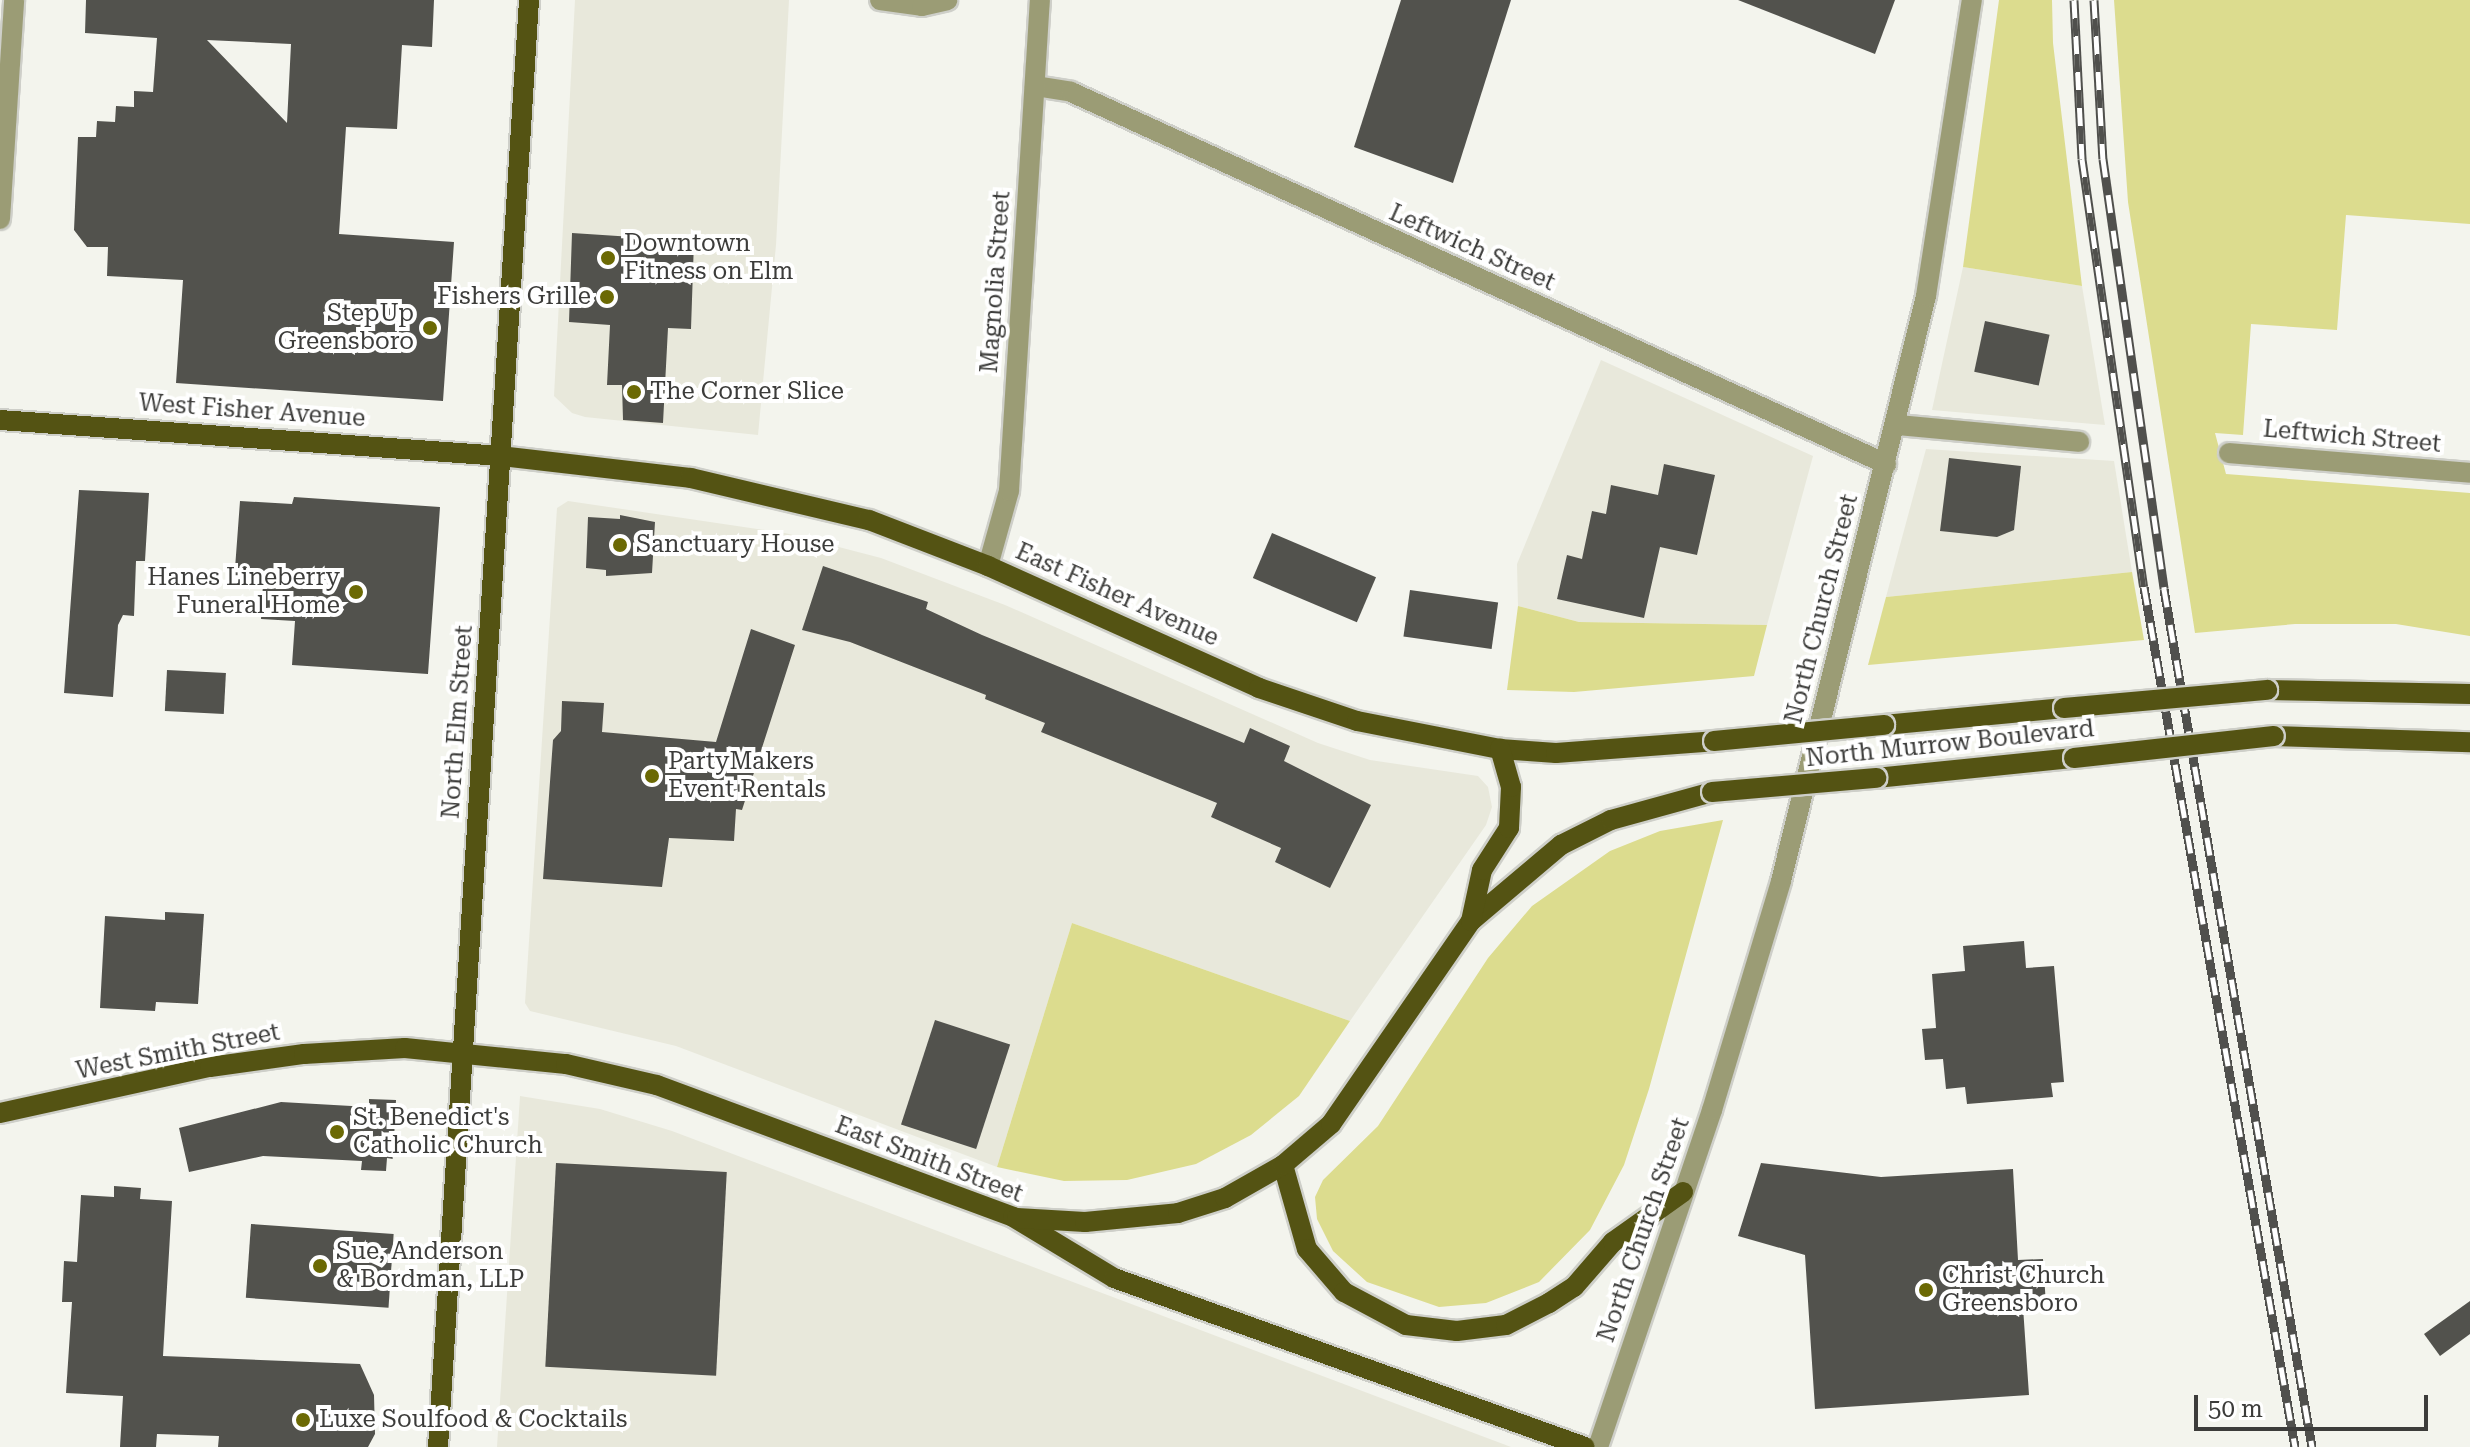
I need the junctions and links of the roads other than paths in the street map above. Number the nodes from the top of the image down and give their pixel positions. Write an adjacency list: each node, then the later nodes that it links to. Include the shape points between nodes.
1 (14, 0): 8 (street)
2 (529, 0): 13 (main road, North Elm Street)
3 (880, 0): 4 (street, via 922,6)
4 (947, 0)
5 (1040, 0): 7 (street, Magnolia Street)
6 (1972, 0): 10 (street, North Church Street, via 1926,296)
7 (1035, 86): 14 (street, Leftwich Street, via 1071,92); 16 (street, Magnolia Street, via 1009,491)
8 (0, 219)
9 (0, 420): 13 (main road, West Fisher Avenue)
10 (1897, 425): 11 (street); 14 (street, North Church Street)
11 (2079, 442)
12 (2229, 453): 15 (street, Leftwich Street)
13 (501, 456): 16 (main road, East Fisher Avenue, via 742,488 869,520); 22 (main road, North Elm Street)
14 (1886, 464): 25 (street, North Church Street, via 1767,932)
15 (2470, 473)
16 (988, 566): 20 (main road, East Fisher Avenue, via 1294,700 1406,733)
17 (2470, 694): 18 (main road, North Murrow Boulevard, bridge, via 2267,690)
18 (1714, 741): 20 (main road, East Fisher Avenue, via 1556,753)
19 (2470, 742): 21 (main road, North Murrow Boulevard, bridge, via 2274,736 1712,792 1611,820 1561,845)
20 (1500, 749): 21 (main road, via 1511,787 1511,818 1482,870)
21 (1471, 921): 24 (main road, via 1341,1111)
22 (464, 1051): 23 (main road, West Smith Street, via 405,1048 304,1054 210,1067); 26 (main road, East Smith Street, via 566,1064 657,1085); 27 (main road, North Elm Street)
23 (0, 1113)
24 (1283, 1165): 25 (main road, via 1307,1249 1344,1292 1406,1325 1457,1331 1506,1325 1549,1303 1574,1287 1613,1242); 26 (main road, via 1225,1198 1178,1213 1085,1222)
25 (1683, 1192): 29 (street, North Church Street)
26 (1013, 1217): 28 (main road, East Smith Street, via 1114,1278)
27 (438, 1447)
28 (1585, 1447)
29 (1598, 1447)

